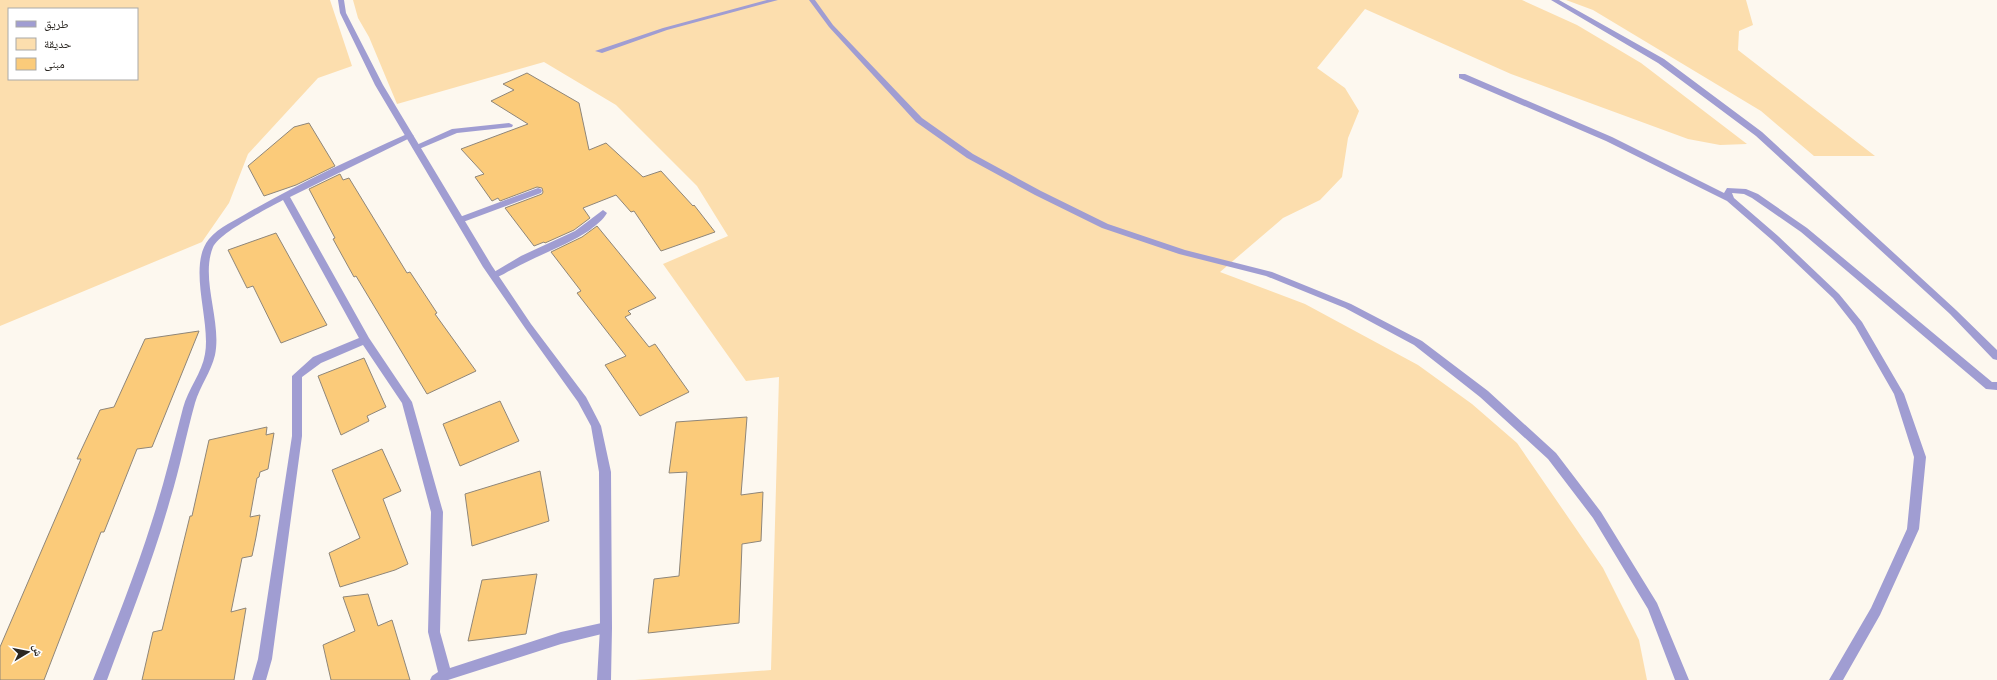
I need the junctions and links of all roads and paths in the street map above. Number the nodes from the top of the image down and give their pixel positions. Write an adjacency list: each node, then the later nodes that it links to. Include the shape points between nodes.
1 (341, 0): 8 (street, via 343,13 359,47)
2 (775, 0): 5 (street, via 665,28)
3 (812, 0): 24 (street, via 831,26 918,120 970,156 1105,226 1182,252 1269,274 1348,306 1418,343 1478,389 1552,456 1597,515 1653,607)
4 (1554, 0): 17 (street, via 1661,61 1759,134 1953,312)
5 (599, 52)
6 (1462, 76): 12 (street, via 1609,139)
7 (510, 125): 9 (street, via 456,132)
8 (410, 136): 9 (street); 11 (street, via 341,166)
9 (416, 147): 14 (street)
10 (538, 191): 14 (street)
11 (285, 196): 16 (street); 21 (street, via 216,236 205,254 206,289 211,321 210,355 191,398 152,541)
12 (1730, 199): 18 (street, via 1730,190 1746,192 1798,226 1990,386); 25 (street, via 1836,296 1859,324 1899,394 1920,457 1913,529 1876,610)
13 (603, 213): 15 (street, via 595,223 566,240 530,255)
14 (460, 220): 15 (street)
15 (494, 275): 19 (street, via 582,400 596,426 605,472)
16 (365, 340): 20 (street, via 406,402 436,512 434,632); 22 (street, via 316,360 297,376 297,436 265,659)
17 (1997, 356)
18 (1997, 386)
19 (606, 628): 20 (street, via 561,638); 23 (street)
20 (441, 678)
21 (100, 680)
22 (259, 680)
23 (604, 680)
24 (1682, 680)
25 (1836, 680)

